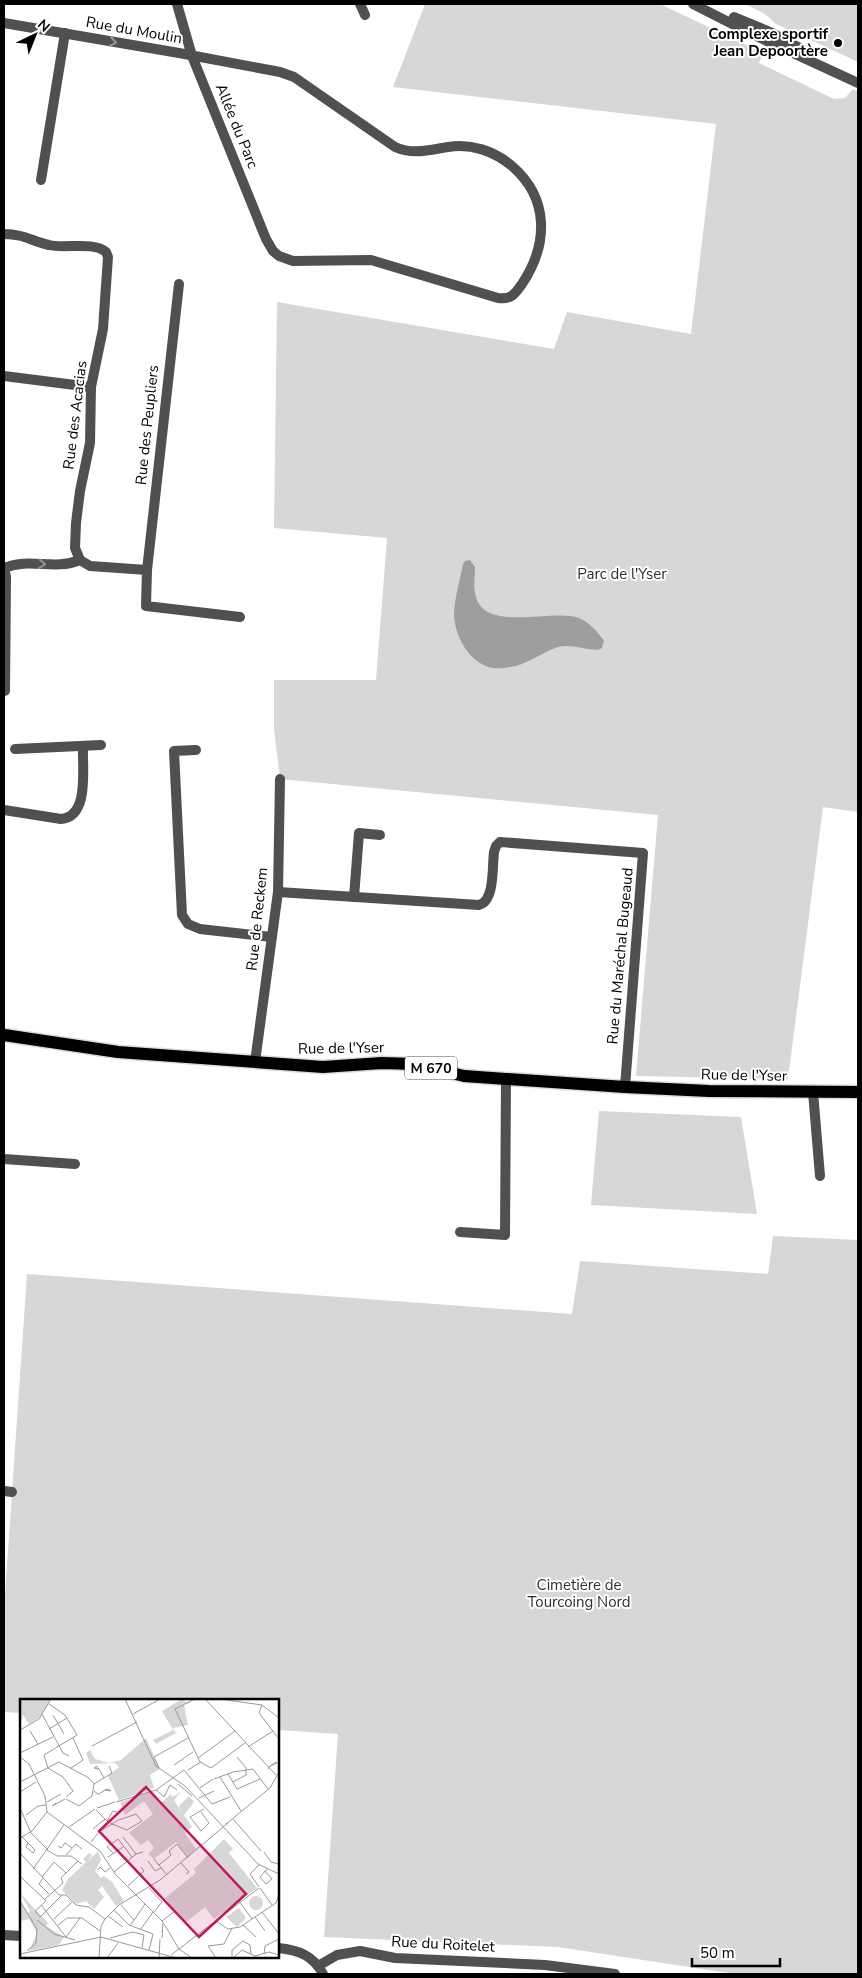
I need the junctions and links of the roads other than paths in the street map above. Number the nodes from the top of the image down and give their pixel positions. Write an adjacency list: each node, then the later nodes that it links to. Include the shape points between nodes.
1 (176, 4): 8 (street, Allée du Parc)
2 (360, 4): 5 (street)
3 (693, 4): 10 (street)
4 (706, 4): 9 (street)
5 (365, 15)
6 (4, 23): 7 (street, Rue du Moulin)
7 (65, 33): 8 (street, Rue du Moulin, one-way to 8); 11 (street)
8 (192, 56): 14 (street, Allée du Parc, via 266,239 278,256 293,260 371,260 498,298); 14 (street, Rue du Moulin, via 286,74 403,151 466,146 486,150 511,166 534,195 540,212 541,230 537,258)
9 (858, 76)
10 (858, 83)
11 (41, 180)
12 (4, 234): 16 (street, Rue des Acacias, via 24,236 49,245 98,247 106,252 103,329)
13 (179, 284): 19 (street, Rue des Peupliers)
14 (515, 295)
15 (4, 376): 16 (street)
16 (92, 387): 17 (street, Rue des Acacias, via 90,443 75,532 75,548)
17 (80, 560): 18 (street, one-way to 17, via 24,562 63,566); 19 (street, via 90,566)
18 (4, 568): 21 (street)
19 (147, 570): 20 (street, Rue des Peupliers, via 146,606)
20 (240, 617)
21 (5, 691)
22 (101, 745): 23 (street)
23 (83, 746): 24 (street); 27 (street, via 81,800 74,814 61,819)
24 (15, 749)
25 (196, 750): 31 (street, via 174,751 182,916 188,924 200,929)
26 (280, 779): 29 (street, Rue de Reckem)
27 (4, 810)
28 (380, 835): 30 (street, via 359,833)
29 (278, 892): 30 (street, Rue du Maréchal Bugeaud); 31 (street, Rue de Reckem)
30 (354, 897): 35 (street, Rue du Maréchal Bugeaud, via 482,904 489,896 494,852 500,842 643,852)
31 (271, 937): 33 (street, Rue de Reckem)
32 (4, 1035): 33 (main road, Rue de l'Yser / M 670, via 118,1052)
33 (255, 1062): 34 (main road, Rue de l'Yser / M 670, via 323,1067 414,1064 464,1076)
34 (506, 1079): 35 (main road, Rue de l'Yser / M 670); 41 (street, via 506,1235)
35 (625, 1087): 36 (main road, Rue de l'Yser / M 670)
36 (813, 1092): 37 (main road, Rue de l'Yser / M 670); 40 (street)
37 (858, 1092)
38 (4, 1159): 39 (street)
39 (75, 1164)
40 (820, 1176)
41 (460, 1232)
42 (4, 1935): 43 (street)
43 (20, 1936)
44 (279, 1948): 45 (street, Rue du Roitelet, via 304,1954)
45 (321, 1970): 46 (street, Rue du Roitelet, via 337,1955 360,1951 395,1958 545,1965)
46 (615, 1974)

